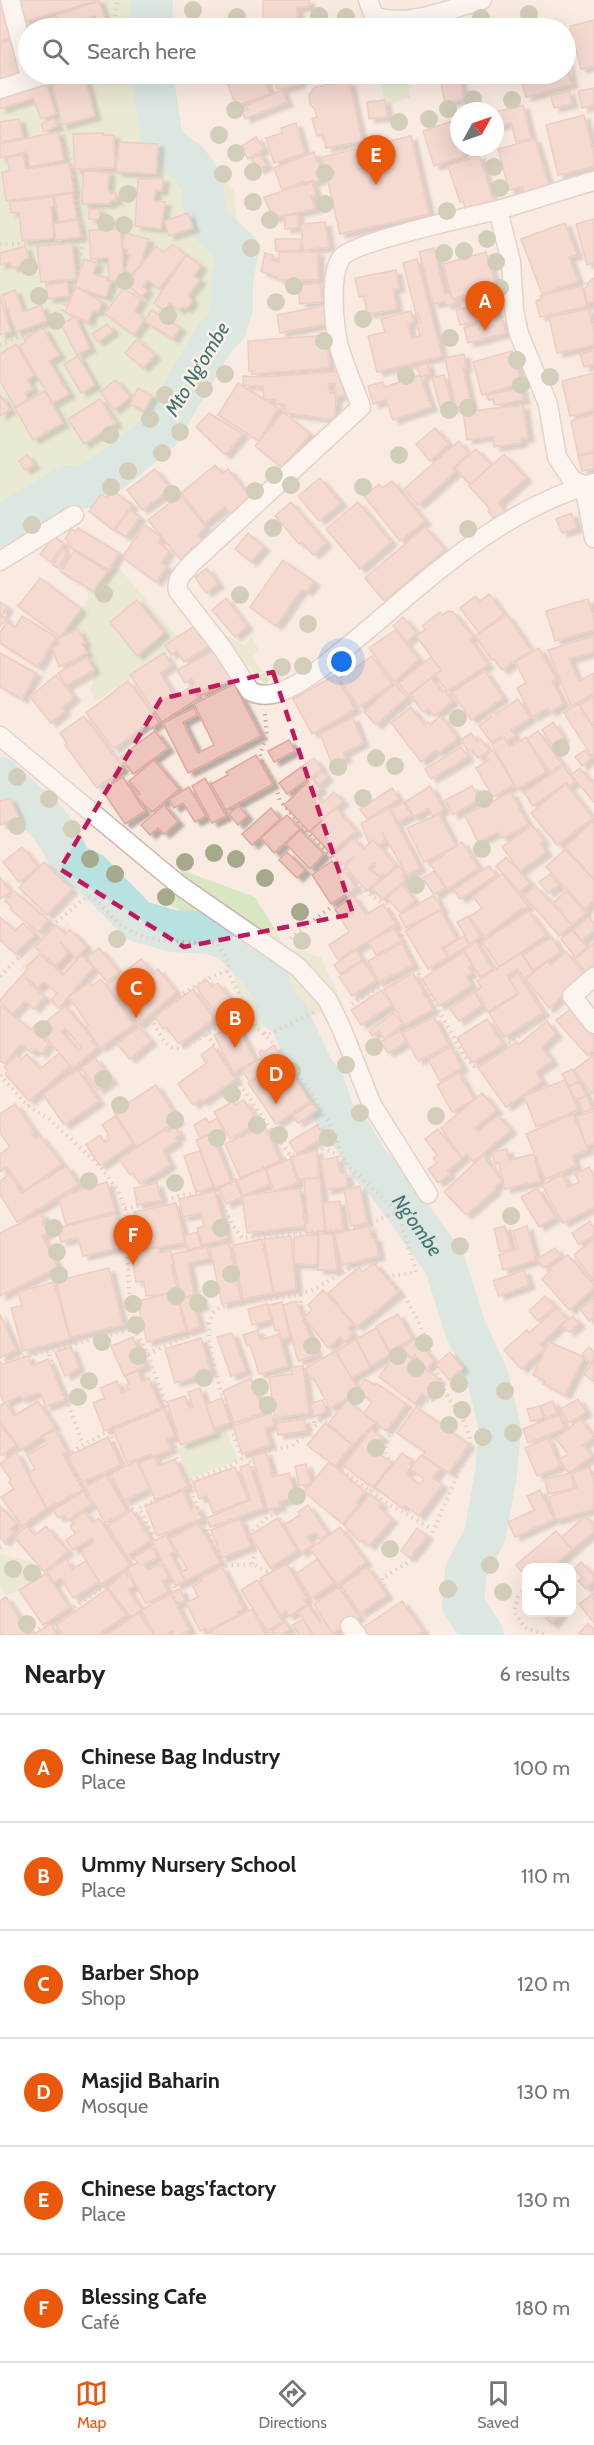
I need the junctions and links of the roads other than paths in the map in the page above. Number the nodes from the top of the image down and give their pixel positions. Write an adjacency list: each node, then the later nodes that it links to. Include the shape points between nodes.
1 (10, 0): 6 (street)
2 (368, 0): 4 (street, via 374,16)
3 (482, 0): 5 (street)
4 (379, 18)
5 (415, 18)
6 (18, 21)
7 (18, 82): 8 (street)
8 (0, 89)
9 (594, 181): 10 (street)
10 (498, 210): 11 (street, via 511,262 519,334 548,404 557,456 572,480); 11 (street, via 401,235 342,256 334,289 338,342 361,407 180,575 178,591 248,688 257,694 279,692 304,680 338,655 405,597 516,514)
11 (589, 484): 13 (street)
12 (74, 515): 14 (street)
13 (594, 538)
14 (0, 561)
15 (0, 736): 18 (street, via 179,885 298,967 327,999 326,1009 372,1106)
16 (594, 977): 17 (street, via 572,996)
17 (594, 1024)
18 (428, 1194)

